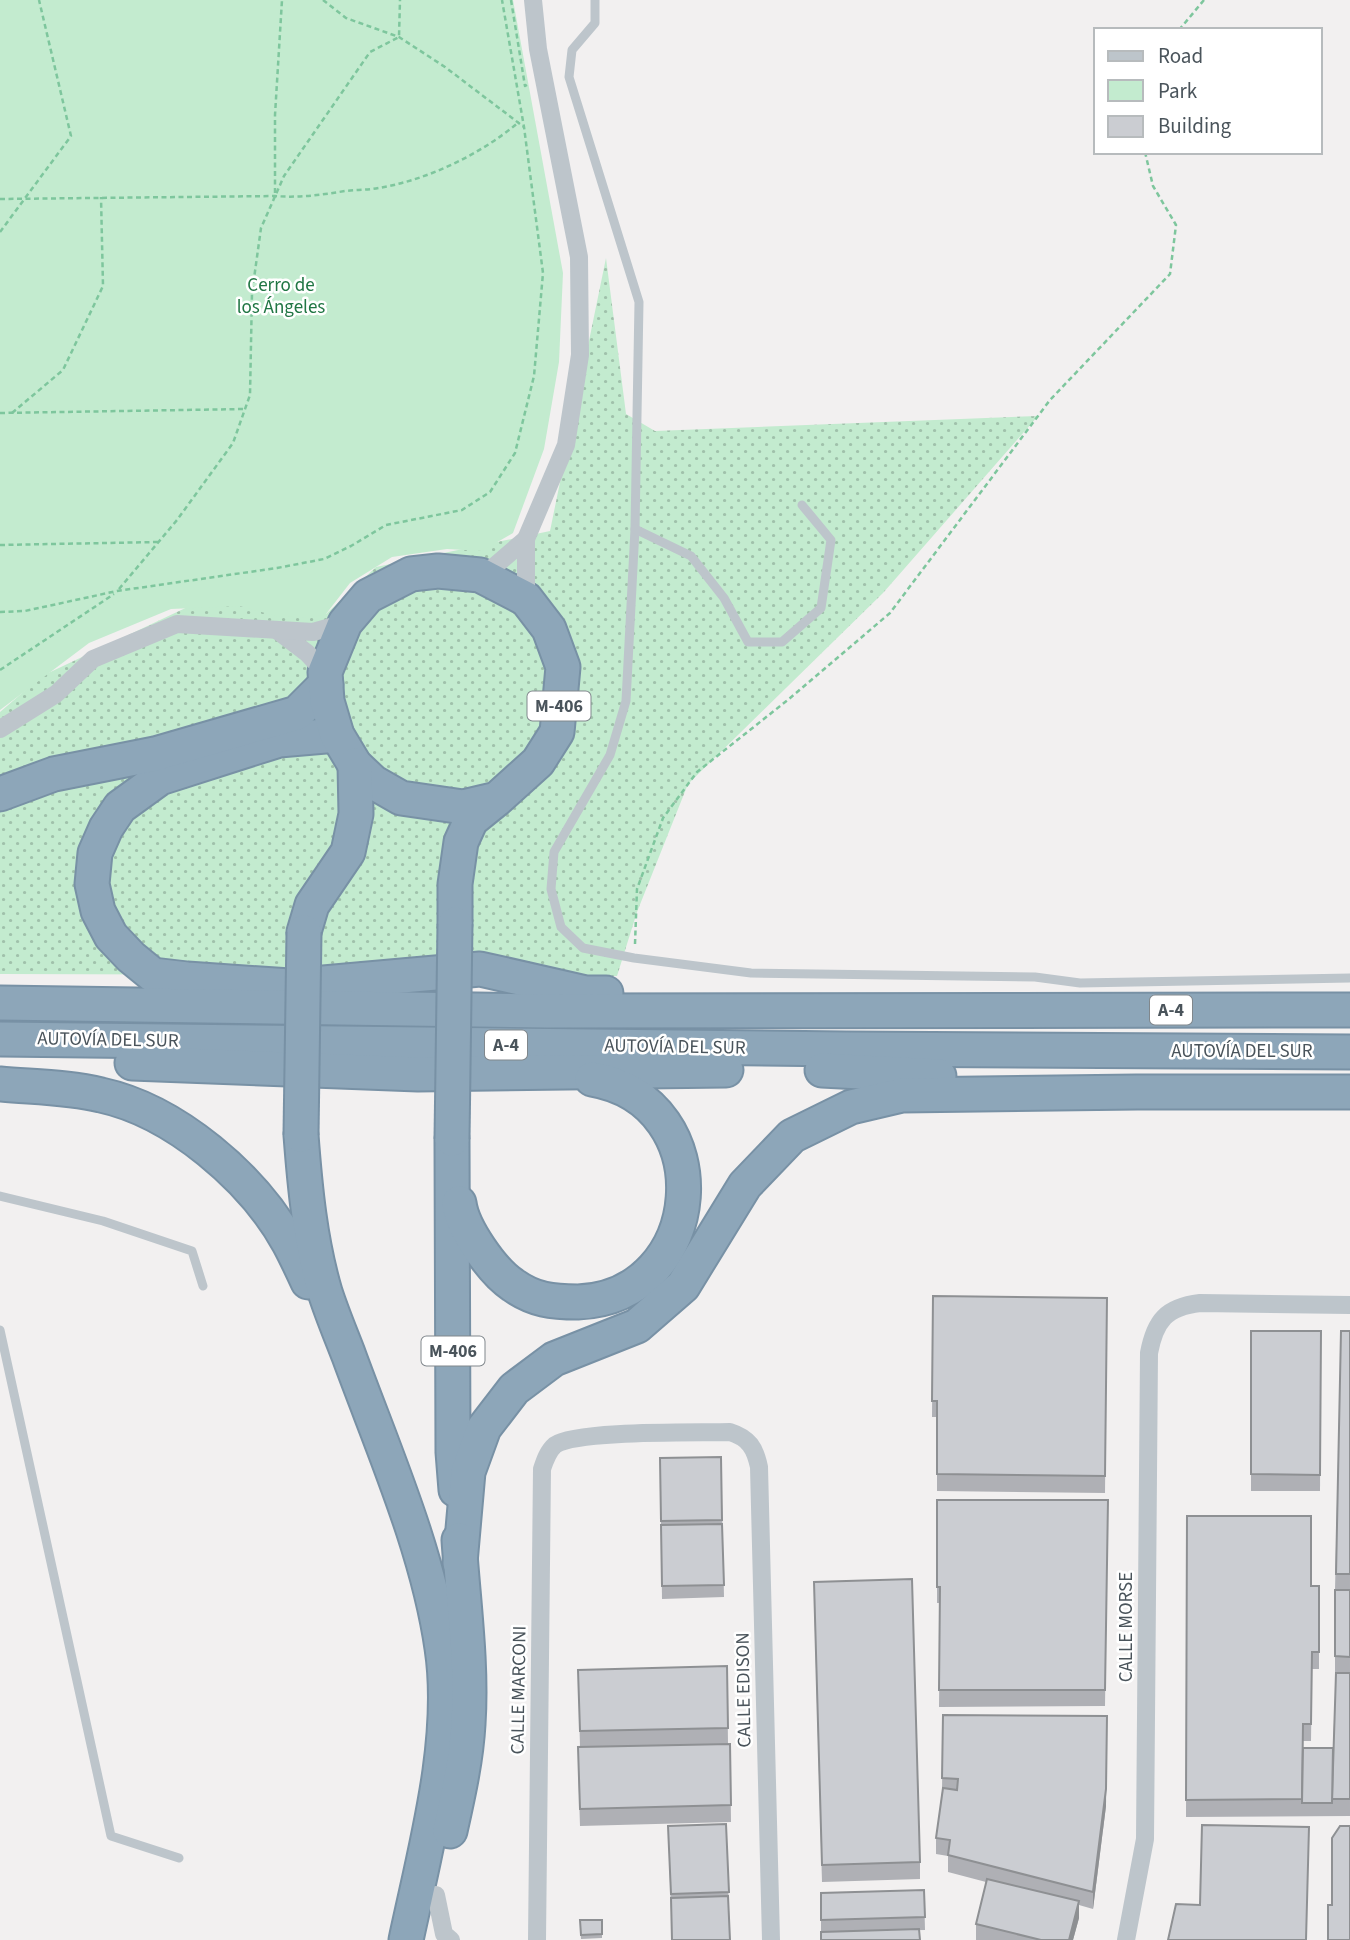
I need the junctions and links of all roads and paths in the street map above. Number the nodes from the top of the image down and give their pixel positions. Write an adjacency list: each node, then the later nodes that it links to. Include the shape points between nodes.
1 (38, 0): 17 (path, via 71,136)
2 (282, 0): 14 (path)
3 (323, 0): 10 (path, via 346,18)
4 (400, 0): 10 (path)
5 (502, 0): 12 (path)
6 (533, 0): 24 (street, via 538,49 579,257 580,355 566,445)
7 (595, 0): 23 (lane, via 595,23 572,50 569,77 639,302)
8 (1204, 0): 9 (path)
9 (1181, 28)
10 (399, 37): 11 (path); 14 (path, via 370,52 284,176)
11 (519, 122): 12 (path); 14 (path, via 495,142 418,177 374,189 300,198)
12 (524, 127): 28 (path, via 543,272 535,363 515,453 490,492 462,510 386,525 324,559)
13 (1145, 154): 40 (path, via 1153,186 1176,225 1170,274 1050,400 890,613 697,772 663,818 637,889)
14 (275, 196): 15 (path); 19 (path, via 261,228 257,254 250,395)
15 (101, 197): 17 (path); 21 (path, via 103,286 63,370)
16 (0, 199): 17 (path)
17 (25, 200): 18 (path)
18 (0, 232)
19 (245, 410): 21 (path); 25 (path, via 233,443)
20 (0, 413): 21 (path)
21 (12, 413)
22 (802, 505): 23 (lane, via 831,540 821,608 782,642 748,642 724,598 691,556)
23 (635, 528): 40 (lane, via 626,701 610,755 554,852 551,889 561,927 583,948)
24 (526, 539): 27 (street); 29 (street)
25 (159, 542): 26 (path); 28 (path)
26 (0, 545)
27 (480, 575): 29 (highway, M-406); 31 (highway, M-406, via 411,574 368,596)
28 (117, 591): 30 (path, via 26,611); 33 (path)
29 (526, 599): 39 (highway, M-406, via 550,629 563,667 556,733 537,762)
30 (0, 612)
31 (345, 623): 32 (street, via 313,632); 34 (highway, M-406)
32 (278, 631): 34 (street, via 307,653); 35 (street, via 177,624 93,659 56,694)
33 (0, 670)
34 (325, 678): 36 (highway, M-406); 38 (highway, via 297,713 155,754 54,774)
35 (0, 729)
36 (337, 735): 37 (highway, M-406); 43 (highway, via 279,740 207,762 160,778 120,807 95,853 92,884 98,911 111,936 131,957 153,975 290,986 480,969 586,993 878,998)
37 (355, 765): 39 (highway, M-406, via 401,799 463,807); 58 (highway, M-406, bridge, via 356,814 348,852 313,905 304,932 301,1135 312,1238 325,1292)
38 (0, 794)
39 (496, 799): 52 (highway, M-406, bridge, via 471,820 461,842 456,884)
40 (634, 958): 41 (lane, via 751,973 1035,977 1080,983)
41 (1350, 978)
42 (0, 1003): 43 (highway, AUTOVÍA DEL SUR / A-4, via 547,1011)
43 (993, 1009): 44 (highway, AUTOVÍA DEL SUR / A-4)
44 (1350, 1010)
45 (0, 1039): 46 (highway, AUTOVÍA DEL SUR / A-4)
46 (1350, 1052)
47 (0, 1061): 48 (highway)
48 (559, 1074): 50 (highway, via 823,1070 1027,1080); 52 (highway, via 608,1082 632,1093 671,1133 685,1173 683,1215 672,1242 653,1269 630,1286 608,1298 551,1302 521,1292 500,1277 482,1255 459,1208)
49 (0, 1084): 58 (highway, via 101,1095 144,1110 187,1134 225,1164 260,1201 289,1242 314,1293 357,1413)
50 (1137, 1092): 51 (highway); 59 (highway, via 902,1096 851,1107 792,1136 745,1185 684,1286 637,1326 554,1359 514,1389 484,1428 468,1472)
51 (1350, 1092)
52 (452, 1139): 59 (highway, M-406, via 453,1452)
53 (0, 1196): 54 (lane, via 103,1220 192,1251)
54 (203, 1286)
55 (1350, 1305): 67 (street, CALLE MORSE, via 1181,1305 1164,1317 1153,1333 1149,1353 1145,1839)
56 (0, 1330): 60 (lane, via 111,1836)
57 (555, 1445): 65 (street, CALLE MARCONI, via 542,1469); 66 (street, CALLE EDISON, via 580,1436 730,1432 749,1442 756,1453)
58 (393, 1475): 62 (highway, M-406, via 430,1585 443,1650 445,1710 429,1829)
59 (460, 1563): 61 (highway, M-406, via 468,1723 462,1776)
60 (179, 1858)
61 (436, 1895): 63 (highway, M-406); 64 (street, via 444,1934)
62 (405, 1940)
63 (425, 1940)
64 (451, 1940)
65 (537, 1940)
66 (771, 1940)
67 (1126, 1940)

